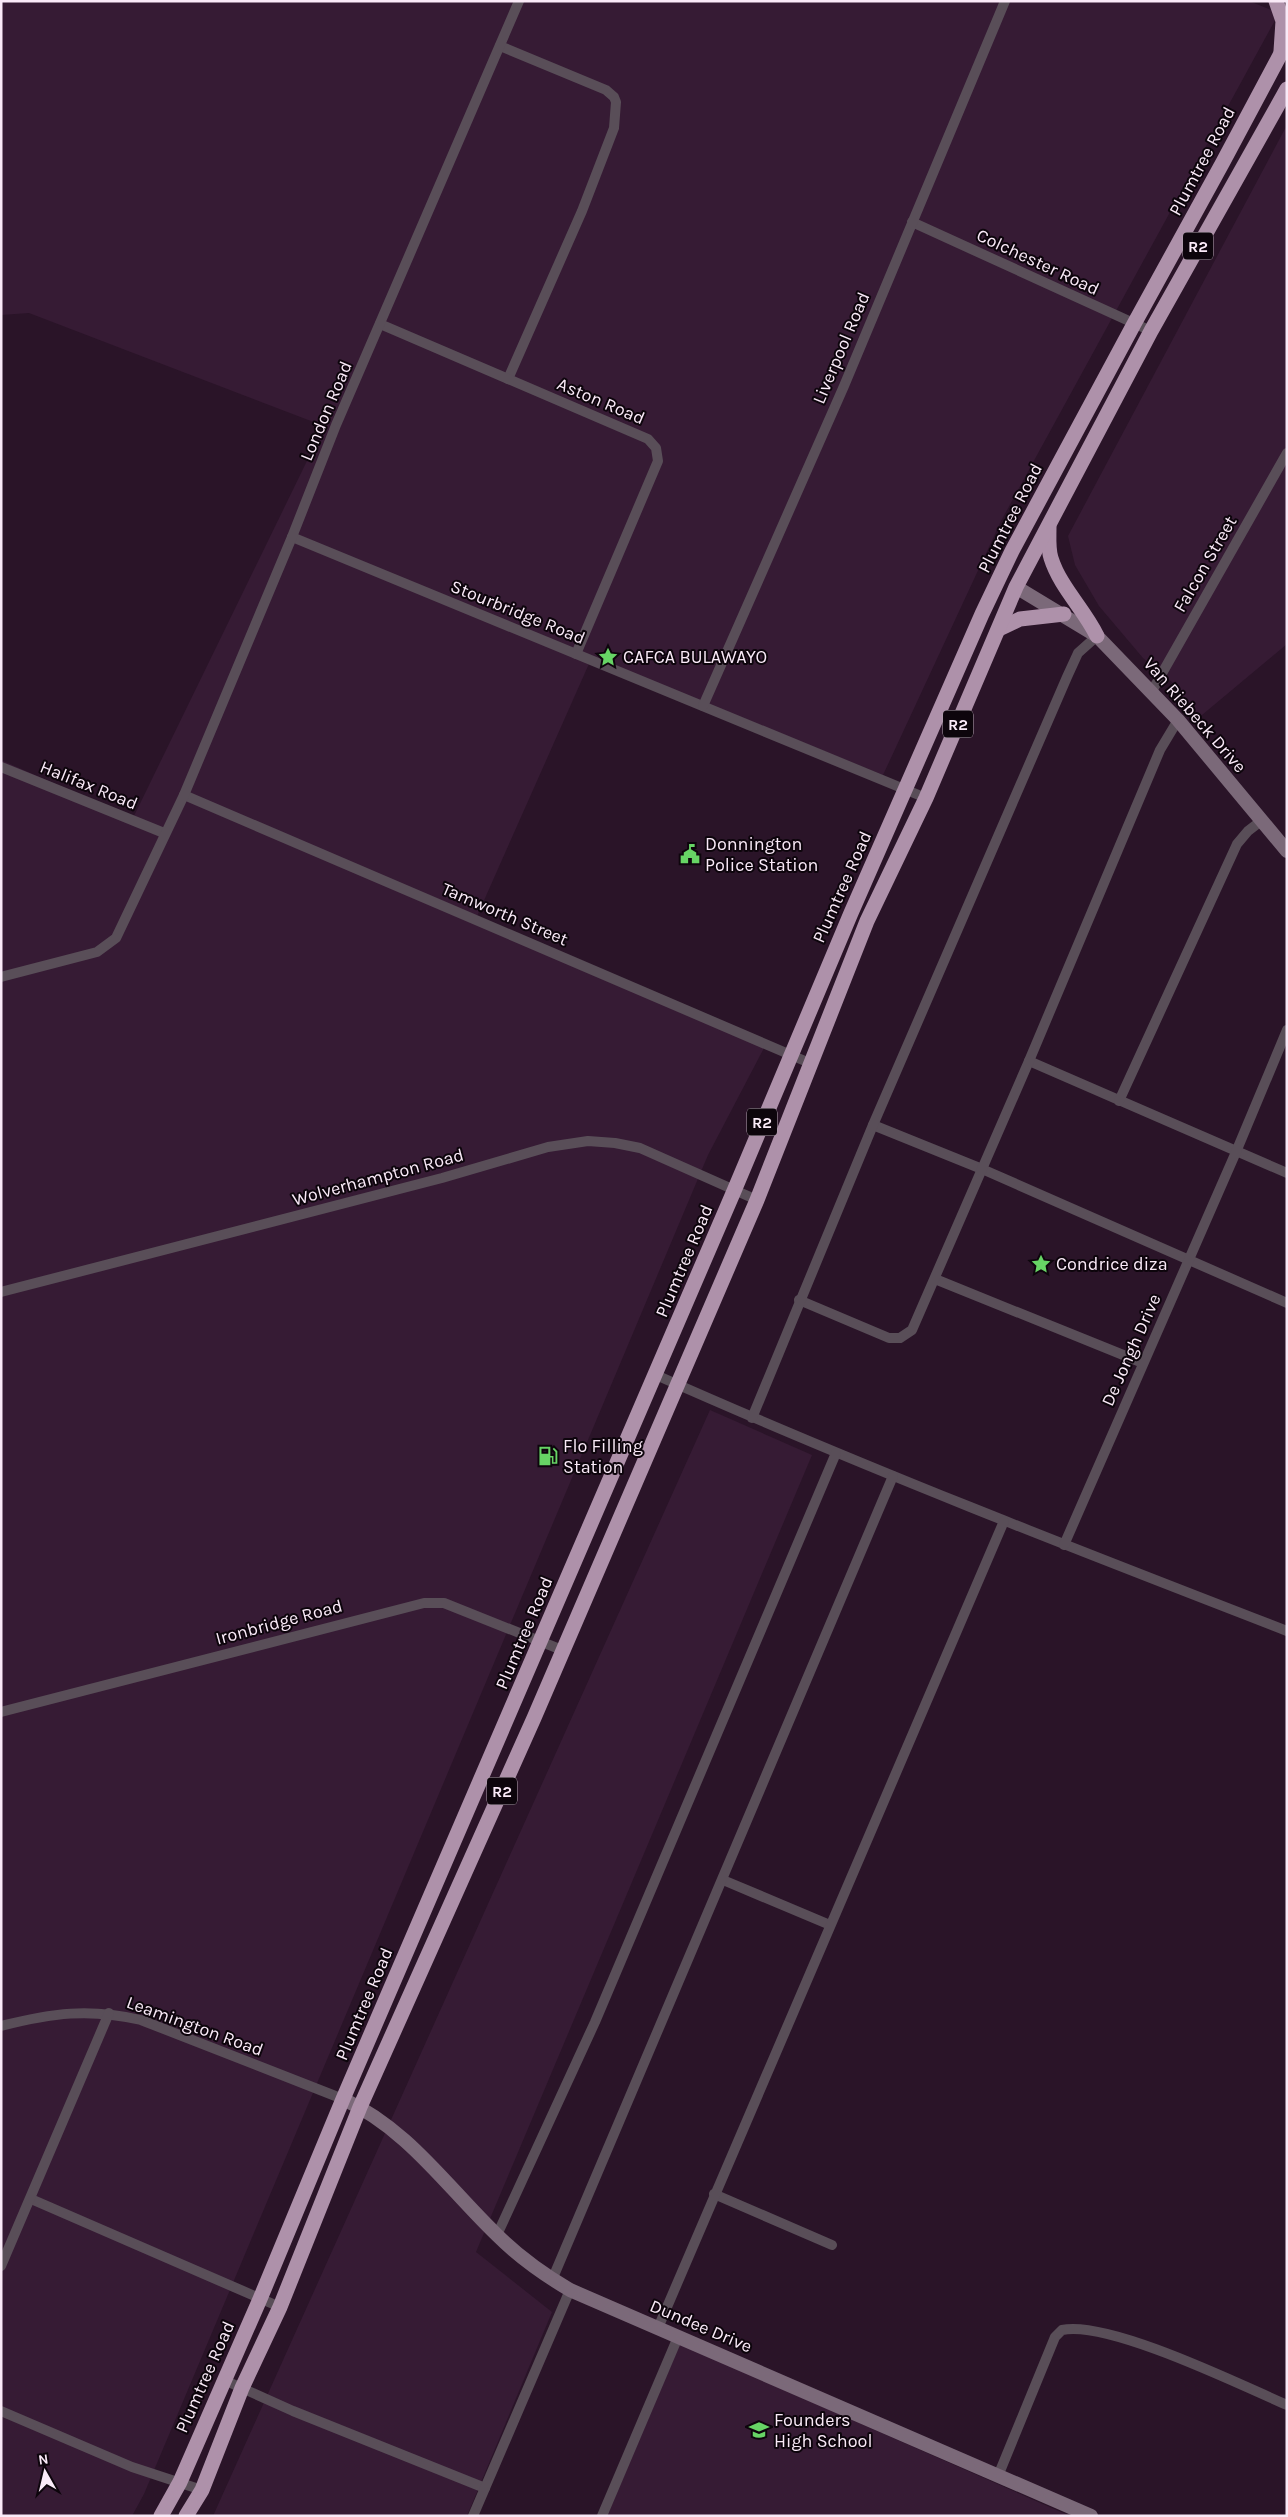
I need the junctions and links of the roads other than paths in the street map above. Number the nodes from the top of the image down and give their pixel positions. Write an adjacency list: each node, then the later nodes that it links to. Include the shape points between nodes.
1 (519, 1): 4 (street, London Road)
2 (1005, 1): 7 (street, Liverpool Road)
3 (1276, 1): 5 (highway, via 1283,21)
4 (500, 46): 8 (street, London Road); 11 (street, via 606,90 614,96 617,111 614,128 582,211)
5 (1284, 47): 9 (highway, Plumtree Road / R2)
6 (1287, 89): 10 (highway, Plumtree Road / R2)
7 (912, 222): 9 (street, Colchester Road); 23 (street, Liverpool Road, via 844,386)
8 (380, 324): 11 (street, Aston Road); 14 (street, London Road)
9 (1134, 324): 10 (street, Colchester Road); 15 (highway, Plumtree Road / R2)
10 (1151, 331): 13 (highway, Plumtree Road / R2)
11 (508, 379): 21 (street, Aston Road, via 648,439 658,454 658,461)
12 (1287, 453): 22 (street, Falcon Street)
13 (1049, 526): 16 (highway, Plumtree Road / R2); 20 (highway, via 1050,556 1056,571 1088,617)
14 (292, 537): 21 (street, Stourbridge Road); 27 (street, London Road)
15 (1012, 551): 16 (highway); 17 (highway, Plumtree Road / R2)
16 (1016, 587): 17 (highway); 18 (street, Van Riebeck Drive); 19 (highway, Plumtree Road / R2)
17 (982, 614): 26 (highway, Plumtree Road / R2)
18 (1064, 614): 19 (highway, via 1020,618); 20 (street, Van Riebeck Drive)
19 (999, 629): 28 (highway, Plumtree Road / R2)
20 (1097, 636): 22 (street, Van Riebeck Drive); 38 (street, via 1078,653 1067,677)
21 (576, 654): 23 (street, Stourbridge Road)
22 (1152, 691): 24 (street, Van Riebeck Drive)
23 (703, 706): 26 (street, Stourbridge Road)
24 (1178, 720): 29 (street, Van Riebeck Drive); 35 (street, via 1160,750)
25 (1, 767): 30 (street, Halifax Road)
26 (906, 788): 28 (street, Stourbridge Road); 34 (highway, Plumtree Road / R2)
27 (184, 795): 30 (street, London Road); 34 (street, Tamworth Street)
28 (926, 798): 36 (highway, Plumtree Road / R2, via 867,921)
29 (1261, 821): 31 (street, Van Riebeck Drive); 37 (street, via 1238,844)
30 (164, 833): 32 (street, London Road, via 116,938 107,947)
31 (1287, 852)
32 (1, 977)
33 (1285, 1037): 39 (street, De Jongh Drive)
34 (790, 1054): 36 (street, Tamworth Street); 42 (highway, Plumtree Road / R2)
35 (1029, 1062): 37 (street); 40 (street)
36 (812, 1064): 43 (highway, Plumtree Road / R2)
37 (1119, 1101): 39 (street)
38 (873, 1125): 40 (street); 47 (street)
39 (1236, 1152): 41 (street); 44 (street, De Jongh Drive)
40 (982, 1169): 44 (street); 45 (street)
41 (1287, 1173)
42 (734, 1191): 43 (street, Wolverhampton Road); 46 (street, Wolverhampton Road, via 640,1148 588,1141 539,1150); 50 (highway, Plumtree Road / R2)
43 (757, 1200): 51 (highway, Plumtree Road / R2)
44 (1188, 1259): 48 (street); 49 (street, De Jongh Drive)
45 (935, 1280): 47 (street, via 912,1330 895,1339); 49 (street)
46 (1, 1292)
47 (799, 1300): 52 (street)
48 (1287, 1303)
49 (1142, 1363): 56 (street, De Jongh Drive)
50 (656, 1375): 51 (street); 58 (highway, Plumtree Road / R2)
51 (678, 1385): 52 (street); 59 (highway, Plumtree Road / R2)
52 (752, 1418): 53 (street)
53 (836, 1453): 54 (street); 69 (street, via 598,2013)
54 (893, 1476): 55 (street); 61 (street)
55 (1004, 1521): 56 (street); 62 (street)
56 (1064, 1545): 57 (street)
57 (1287, 1630)
58 (540, 1640): 59 (street, Ironbridge Road); 60 (street, Ironbridge Road, via 444,1603 424,1603); 65 (highway, Plumtree Road / R2)
59 (562, 1650): 66 (highway, Plumtree Road / R2)
60 (1, 1712)
61 (724, 1880): 62 (street); 72 (street)
62 (830, 1925): 67 (street)
63 (109, 2013): 64 (street, Leamington Road, via 76,2012); 65 (street, Leamington Road, via 141,2020); 68 (street)
64 (1, 2026)
65 (343, 2099): 66 (street, Dundee Drive); 74 (highway, Plumtree Road / R2)
66 (360, 2107): 69 (street, Dundee Drive, via 412,2145); 75 (highway, Plumtree Road / R2)
67 (714, 2194): 70 (street); 76 (street)
68 (31, 2199): 71 (street); 74 (street)
69 (496, 2235): 72 (street, Dundee Drive)
70 (832, 2245)
71 (1, 2266)
72 (552, 2280): 73 (street, Dundee Drive)
73 (570, 2290): 76 (street, Dundee Drive); 84 (street)
74 (260, 2299): 75 (street); 78 (highway, Plumtree Road / R2)
75 (280, 2307): 79 (highway, Plumtree Road / R2)
76 (658, 2328): 77 (street, Dundee Drive)
77 (678, 2336): 82 (street, Dundee Drive); 89 (street)
78 (224, 2380): 79 (street); 83 (highway, Plumtree Road / R2)
79 (242, 2388): 84 (street); 85 (highway, Plumtree Road / R2)
80 (1287, 2405): 82 (street, via 1140,2344 1086,2330 1062,2330 1055,2337)
81 (1, 2411): 83 (street, via 132,2468)
82 (998, 2476): 90 (street, Dundee Drive)
83 (180, 2482): 85 (street); 86 (highway, Plumtree Road / R2)
84 (485, 2488): 88 (street)
85 (202, 2490): 87 (highway, Plumtree Road / R2)
86 (161, 2516)
87 (186, 2516)
88 (473, 2516)
89 (602, 2516)
90 (1091, 2516)

